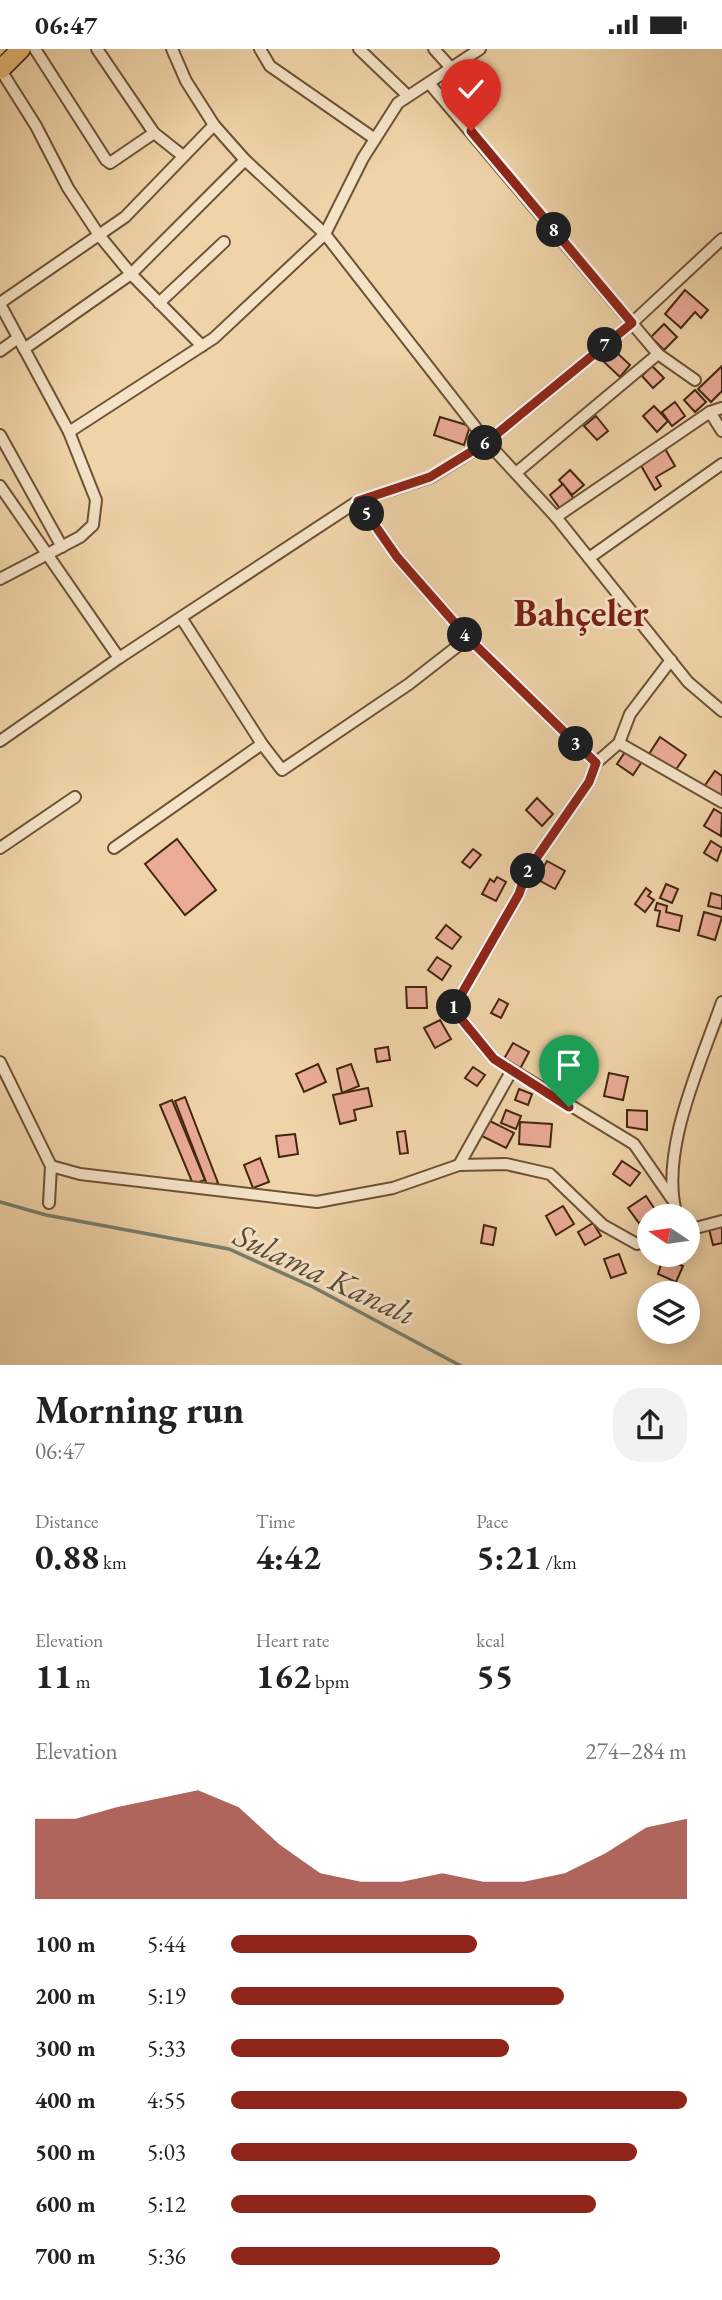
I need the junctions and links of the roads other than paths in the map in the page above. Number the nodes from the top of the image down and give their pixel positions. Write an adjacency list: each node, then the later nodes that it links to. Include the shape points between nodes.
1 (22, 49): 9 (highway)
2 (35, 49): 14 (street, via 110,163)
3 (97, 49): 14 (street)
4 (172, 49): 13 (street)
5 (260, 49): 15 (street, via 270,66)
6 (359, 49): 12 (street)
7 (434, 49): 10 (street)
8 (480, 49): 10 (street)
9 (0, 69): 19 (street)
10 (453, 69): 11 (street)
11 (429, 83): 12 (street); 25 (street)
12 (408, 96): 15 (street, via 398,103)
13 (214, 125): 16 (street); 17 (street)
14 (154, 133): 16 (street)
15 (375, 139): 18 (street)
16 (183, 156): 19 (street, via 125,217)
17 (245, 160): 18 (street); 22 (street)
18 (325, 234): 27 (street); 37 (street)
19 (99, 235): 22 (street); 23 (street)
20 (722, 239): 25 (street)
21 (224, 242): 24 (street)
22 (131, 274): 24 (street); 28 (street)
23 (0, 303): 26 (street)
24 (159, 303): 27 (street)
25 (632, 323): 30 (street); 37 (street)
26 (18, 338): 28 (street); 29 (street)
27 (202, 346): 35 (street)
28 (24, 349): 35 (street)
29 (0, 351)
30 (658, 354): 31 (street); 39 (street)
31 (695, 380)
32 (722, 408): 33 (street)
33 (710, 412): 34 (street); 42 (street)
34 (722, 431)
35 (69, 432): 43 (street, via 96,500 93,525)
36 (0, 435): 43 (street)
37 (487, 442): 39 (street); 41 (street, via 430,477)
38 (722, 464): 45 (street)
39 (517, 472): 42 (street)
40 (0, 486): 44 (street)
41 (358, 501): 47 (street); 48 (street, via 397,557)
42 (556, 517): 45 (street)
43 (62, 547): 44 (street)
44 (45, 554): 46 (street); 49 (street)
45 (589, 558): 50 (street)
46 (0, 579)
47 (182, 619): 49 (street); 54 (street)
48 (468, 638): 54 (street, via 282,771); 55 (street)
49 (119, 658): 52 (street)
50 (671, 660): 51 (street, via 688,682); 53 (street, via 631,714)
51 (722, 711)
52 (0, 741)
53 (619, 743): 55 (street); 57 (street)
54 (262, 744): 59 (street)
55 (596, 763): 62 (street, via 589,782 526,873 519,894 453,1009 494,1059)
56 (75, 797): 58 (street)
57 (722, 802)
58 (0, 848)
59 (114, 848)
60 (722, 1002): 65 (street, via 681,1123 671,1166)
61 (0, 1062): 64 (street)
62 (512, 1070): 63 (street); 65 (street, via 634,1144)
63 (459, 1165): 64 (street, via 393,1188 317,1202 80,1174); 70 (street, via 506,1164 550,1174 603,1225)
64 (51, 1166): 66 (street)
65 (672, 1199): 67 (street)
66 (49, 1203)
67 (673, 1204)
68 (722, 1221): 69 (street)
69 (700, 1227)
70 (637, 1244)

